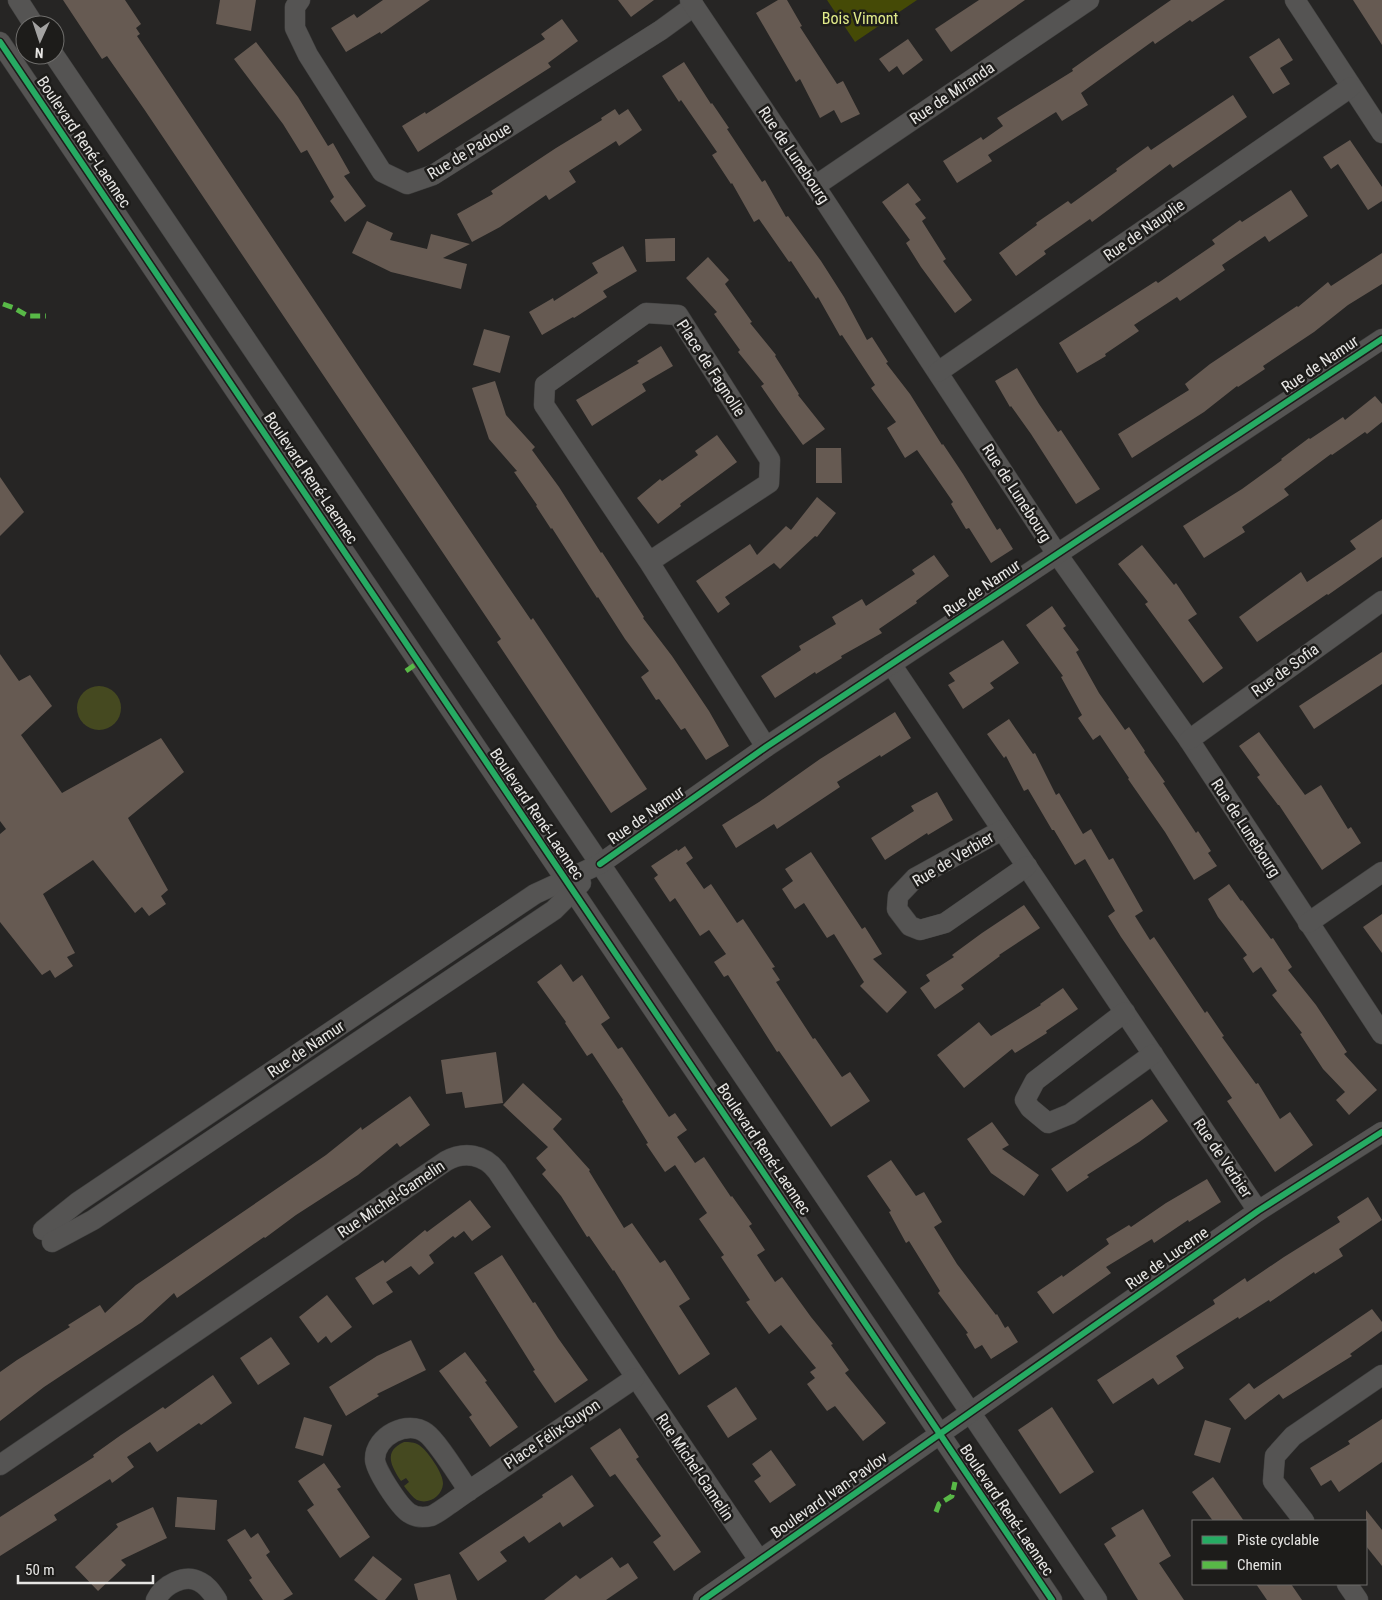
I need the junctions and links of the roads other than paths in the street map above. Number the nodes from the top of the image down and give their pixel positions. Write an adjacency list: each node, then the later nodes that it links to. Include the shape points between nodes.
1 (18, 0): 6 (street)
2 (300, 0): 5 (street, Rue de Padoue, via 295,7 295,28 308,55 382,172 407,184 433,175 661,30)
3 (1089, 0): 11 (street, Rue de Miranda)
4 (1295, 0): 9 (street)
5 (692, 3): 11 (street, Rue de Lunebourg)
6 (28, 15)
7 (0, 42): 24 (street, Boulevard René-Laennec)
8 (61, 65): 21 (street, Boulevard René-Laennec)
9 (1351, 87): 10 (street); 13 (street, Rue de Nauplie)
10 (1382, 133)
11 (815, 186): 13 (street, Rue de Lunebourg)
12 (1382, 339): 14 (street, Rue de Namur)
13 (938, 372): 14 (street, Rue de Lunebourg)
14 (1058, 554): 17 (street, Rue de Namur); 18 (street, Rue de Lunebourg)
15 (649, 562): 15 (street, Place de Fagnolle, via 544,405 545,385 646,313 678,315 770,460 769,482); 19 (street, Place de Fagnolle)
16 (1382, 601): 18 (street, Rue de Sofia)
17 (891, 664): 19 (street, Rue de Namur); 20 (street, Rue de Verbier)
18 (1189, 740): 25 (street, Rue de Lunebourg)
19 (766, 747): 21 (street, Rue de Namur)
20 (1002, 830): 22 (street, Rue de Verbier); 22 (street, Rue de Verbier, via 916,878 898,896 897,909 910,926 920,930 945,923)
21 (600, 864): 24 (street, Rue de Namur); 34 (street, Boulevard René-Laennec)
22 (1027, 866): 26 (street, Rue de Verbier)
23 (1382, 872): 25 (street)
24 (569, 886): 31 (street, Rue de Namur, via 535,894 78,1202); 35 (street, Boulevard René-Laennec)
25 (1308, 923): 27 (street, Rue de Lunebourg)
26 (1125, 1012): 28 (street, Rue de Verbier); 28 (street, via 1035,1082 1025,1100 1030,1108 1048,1123 1070,1114)
27 (1382, 1034)
28 (1153, 1054): 30 (street, Rue de Verbier)
29 (1382, 1132): 30 (street, Rue de Lucerne)
30 (1258, 1211): 34 (street, Rue de Lucerne)
31 (47, 1236)
32 (1382, 1375): 38 (street, via 1293,1436 1275,1456 1273,1481)
33 (635, 1378): 36 (street, Rue Michel-Gamelin, via 493,1166 477,1156 458,1156 446,1161); 37 (street, Place Félix-Guyon); 39 (street, Rue Michel-Gamelin)
34 (970, 1412): 35 (street, Boulevard Ivan-Pavlov); 45 (street, Boulevard René-Laennec)
35 (940, 1434): 39 (street, Boulevard Ivan-Pavlov); 44 (street, Boulevard René-Laennec)
36 (0, 1465)
37 (469, 1491): 37 (street, Place Félix-Guyon, via 424,1431 404,1428 394,1432 379,1446 375,1459 377,1468 410,1514 432,1515)
38 (1303, 1520)
39 (759, 1560): 43 (street, Boulevard Ivan-Pavlov)
40 (1348, 1585): 46 (street)
41 (156, 1600): 42 (street, via 172,1584 187,1579 202,1583)
42 (217, 1600)
43 (703, 1600)
44 (1052, 1600)
45 (1097, 1600)
46 (1358, 1600)

